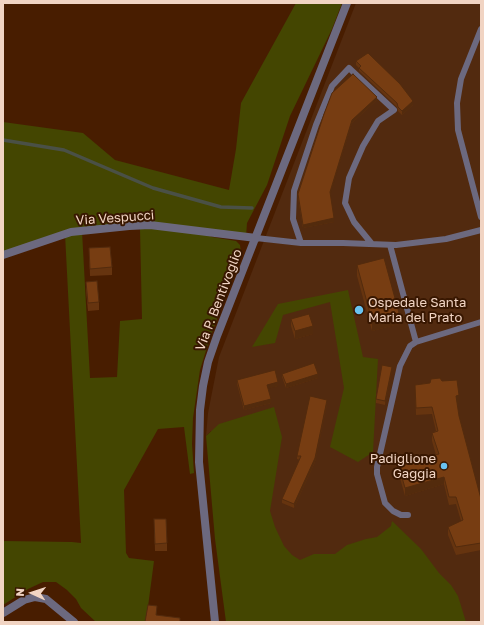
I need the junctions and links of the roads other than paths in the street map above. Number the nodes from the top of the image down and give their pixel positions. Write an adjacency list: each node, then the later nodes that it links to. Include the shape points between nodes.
1 (347, 3): 5 (street, Via P. Bentivoglio)
2 (481, 29): 3 (lane, via 461,79 457,103 458,130)
3 (481, 216)
4 (481, 230): 8 (lane, via 446,239)
5 (256, 238): 6 (lane); 9 (street, Via Vespucci, via 150,225 129,226 71,232); 15 (street, Via P. Bentivoglio, via 213,349 203,386 200,410 199,462)
6 (301, 243): 7 (lane); 7 (lane, via 293,219 294,191 332,86 349,68 394,110 378,121 363,146 349,178 345,203 354,222)
7 (372, 244): 8 (lane)
8 (390, 245): 11 (lane)
9 (3, 255)
10 (481, 322): 11 (lane)
11 (416, 342): 12 (lane, via 410,346 400,366 377,467 385,503 397,513)
12 (408, 515)
13 (3, 613): 14 (street, via 29,598 40,597 52,603)
14 (74, 622)
15 (215, 622)

